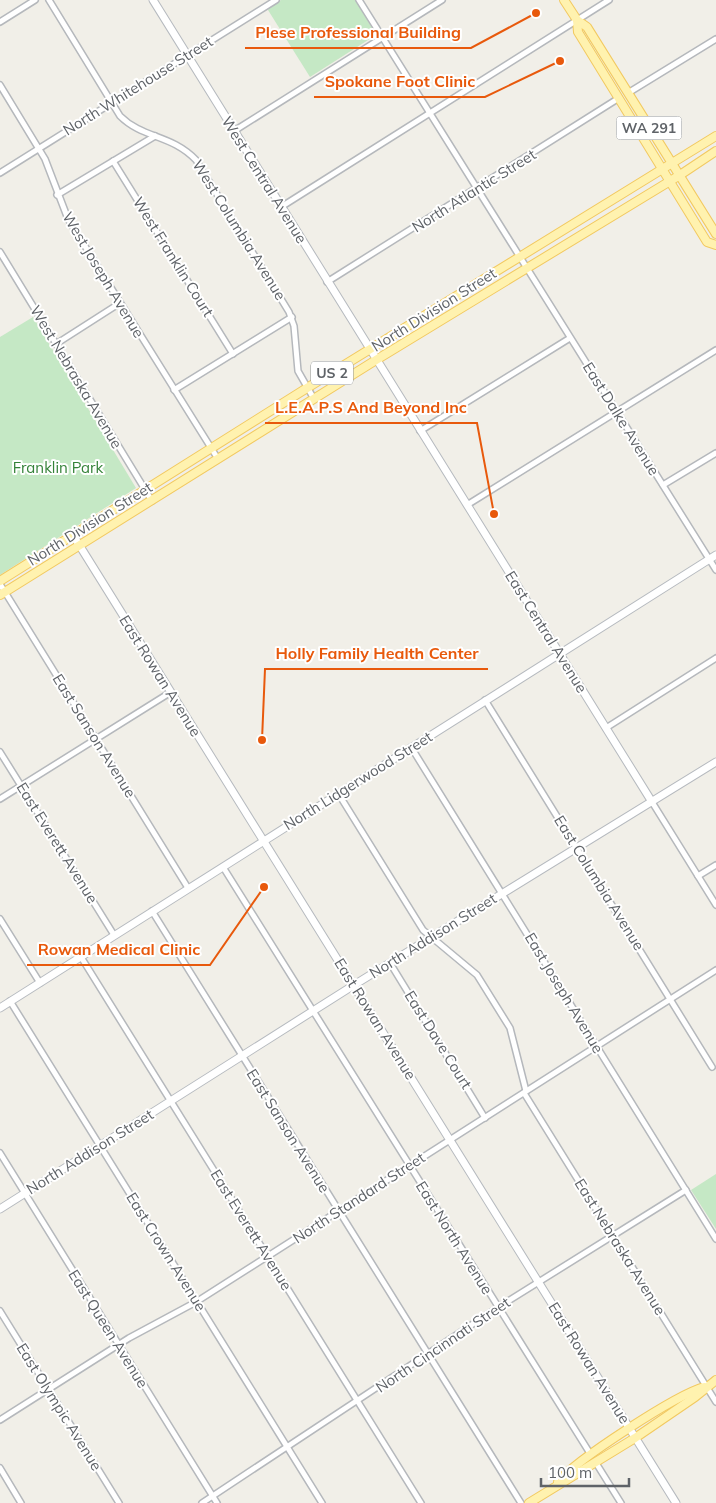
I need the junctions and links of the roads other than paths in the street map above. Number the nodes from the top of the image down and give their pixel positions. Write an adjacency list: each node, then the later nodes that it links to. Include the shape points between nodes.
1 (35, 0): 10 (street)
2 (48, 0): 17 (street, West Columbia Avenue)
3 (153, 0): 13 (street, West Central Avenue)
4 (276, 0): 13 (street, North Whitehouse Street)
5 (359, 0): 11 (street, East Dalke Avenue)
6 (442, 0): 11 (street)
7 (564, 0): 9 (main road, WA 291)
8 (609, 0): 9 (street)
9 (577, 20): 15 (main road, WA 291, via 587,27); 16 (main road, WA 291, via 578,32); 18 (street)
10 (0, 22)
11 (383, 38): 18 (street, East Dalke Avenue); 19 (street)
12 (716, 39): 15 (street)
13 (187, 55): 17 (street, North Whitehouse Street); 19 (street, West Central Avenue)
14 (0, 85): 22 (street, West Joseph Avenue)
15 (628, 93): 25 (main road, WA 291)
16 (619, 98): 26 (main road, WA 291); 30 (street, North Atlantic Street)
17 (112, 103): 20 (street, West Columbia Avenue, via 130,126); 22 (street, North Whitehouse Street)
18 (430, 113): 30 (street, East Dalke Avenue); 32 (street)
19 (234, 131): 32 (street, West Central Avenue)
20 (154, 136): 24 (street); 40 (street, West Columbia Avenue, via 185,148 196,160)
21 (716, 136): 25 (main road, North Division Street / US 2)
22 (38, 149): 27 (street, North Whitehouse Street); 31 (street, West Joseph Avenue, via 50,170)
23 (716, 151): 28 (main road, North Division Street / US 2)
24 (114, 161): 31 (street); 45 (street, West Franklin Court)
25 (671, 163): 26 (main road, North Division Street / US 2); 28 (main road, WA 291)
26 (662, 169): 29 (main road, WA 291); 36 (main road, North Division Street / US 2)
27 (0, 173)
28 (680, 175): 29 (main road, North Division Street / US 2); 33 (main road)
29 (669, 182): 34 (main road, via 707,242); 37 (main road, North Division Street / US 2)
30 (477, 189): 36 (street, East Dalke Avenue); 38 (street, North Atlantic Street)
31 (57, 195): 39 (street, West Joseph Avenue, via 68,219)
32 (281, 207): 38 (street, West Central Avenue)
33 (716, 234)
34 (716, 245)
35 (0, 252): 42 (street, West Nebraska Avenue)
36 (520, 257): 37 (street, East Dalke Avenue); 43 (main road, North Division Street / US 2)
37 (526, 267): 41 (street, East Dalke Avenue); 46 (main road, North Division Street / US 2)
38 (327, 282): 43 (street, West Central Avenue)
39 (120, 303): 42 (street); 48 (street, West Joseph Avenue)
40 (292, 317): 45 (street); 47 (street, West Columbia Avenue, via 296,366)
41 (570, 338): 50 (street, East Dalke Avenue); 51 (street)
42 (56, 344): 56 (street, West Nebraska Avenue)
43 (369, 350): 46 (street, West Central Avenue); 47 (main road, North Division Street / US 2)
44 (716, 350): 50 (street)
45 (233, 354): 48 (street)
46 (376, 360): 49 (main road, North Division Street / US 2); 51 (street, East Central Avenue)
47 (307, 388): 49 (street, West Columbia Avenue); 52 (main road, North Division Street / US 2)
48 (174, 390): 52 (street, West Joseph Avenue)
49 (314, 399): 54 (main road, North Division Street / US 2)
50 (617, 412): 55 (street, East Dalke Avenue); 58 (street)
51 (420, 431): 58 (street, East Central Avenue)
52 (211, 449): 54 (street, West Joseph Avenue); 56 (main road, North Division Street / US 2)
53 (716, 453): 55 (street)
54 (218, 459): 57 (main road, North Division Street / US 2)
55 (663, 486): 61 (street, East Dalke Avenue)
56 (145, 490): 57 (street, West Nebraska Avenue); 59 (main road, North Division Street / US 2)
57 (152, 501): 60 (main road, North Division Street / US 2)
58 (467, 505): 65 (street, East Central Avenue)
59 (73, 535): 60 (street, East Rowan Avenue); 63 (main road, North Division Street / US 2)
60 (79, 546): 64 (main road, North Division Street / US 2); 67 (street, East Rowan Avenue)
61 (713, 558): 62 (street, East Dalke Avenue); 65 (street, North Lidgerwood Street)
62 (716, 570)
63 (0, 583): 64 (street, East Sanson Avenue)
64 (2, 594): 70 (street, East Sanson Avenue)
65 (559, 653): 68 (street, North Lidgerwood Street); 69 (street, East Central Avenue)
66 (716, 658): 69 (street)
67 (171, 692): 70 (street); 78 (street, East Rowan Avenue)
68 (485, 700): 71 (street, North Lidgerwood Street); 79 (street, East Columbia Avenue)
69 (606, 728): 77 (street, East Central Avenue)
70 (96, 739): 74 (street); 83 (street, East Sanson Avenue)
71 (411, 747): 75 (street, North Lidgerwood Street); 84 (street, East Joseph Avenue)
72 (0, 752): 74 (street, East Everett Avenue)
73 (716, 762): 77 (street, North Addison Street)
74 (22, 786): 76 (street); 88 (street, East Everett Avenue)
75 (338, 793): 78 (street, North Lidgerwood Street); 89 (street, East Nebraska Avenue, via 423,930)
76 (0, 799)
77 (652, 802): 79 (street, North Addison Street); 82 (street, East Central Avenue)
78 (263, 840): 81 (street, North Lidgerwood Street); 94 (street, East Rowan Avenue)
79 (578, 848): 84 (street, North Addison Street); 95 (street, East Columbia Avenue)
80 (716, 864): 82 (street)
81 (223, 867): 83 (street, North Lidgerwood Street); 98 (street, East North Avenue)
82 (698, 876): 85 (street, East Central Avenue)
83 (188, 888): 86 (street, North Lidgerwood Street)
84 (503, 893): 89 (street, North Addison Street); 99 (street, East Joseph Avenue)
85 (716, 905)
86 (152, 912): 88 (street, North Lidgerwood Street); 100 (street, East Sanson Avenue)
87 (0, 919): 93 (street)
88 (114, 935): 90 (street, North Lidgerwood Street)
89 (432, 937): 91 (street, North Addison Street); 102 (street, East Nebraska Avenue, via 477,975 510,1028)
90 (81, 956): 93 (street, North Lidgerwood Street); 103 (street, East Everett Avenue)
91 (390, 963): 94 (street, North Addison Street); 104 (street, East Dave Court)
92 (716, 970): 95 (street, North Standard Street)
93 (40, 982): 96 (street, North Lidgerwood Street)
94 (354, 985): 98 (street, North Addison Street); 105 (street, East Rowan Avenue)
95 (670, 999): 99 (street, North Standard Street); 101 (street, East Columbia Avenue)
96 (10, 1001): 97 (street, North Lidgerwood Street); 106 (street, East Crown Avenue)
97 (0, 1008)
98 (313, 1011): 100 (street, North Addison Street); 108 (street, East North Avenue)
99 (597, 1046): 102 (street, North Standard Street); 109 (street, East Joseph Avenue)
100 (242, 1056): 103 (street, North Addison Street); 112 (street, East Sanson Avenue)
101 (712, 1066)
102 (525, 1092): 104 (street, North Standard Street); 113 (street, East Nebraska Avenue)
103 (171, 1101): 106 (street, North Addison Street); 115 (street, East Everett Avenue)
104 (485, 1118): 105 (street, North Standard Street)
105 (450, 1140): 108 (street, North Standard Street); 116 (street, East Rowan Avenue)
106 (100, 1146): 110 (street, North Addison Street); 117 (street, East Crown Avenue)
107 (0, 1154): 110 (street, East Queen Avenue)
108 (408, 1166): 112 (street, North Standard Street); 118 (street, East North Avenue)
109 (686, 1190): 113 (street, North Cincinnati Street); 114 (street, East Joseph Avenue)
110 (25, 1193): 111 (street, North Addison Street); 120 (street, East Queen Avenue)
111 (0, 1209)
112 (338, 1211): 115 (street, North Standard Street); 121 (street, East Sanson Avenue)
113 (613, 1236): 116 (street, North Cincinnati Street); 123 (street, East Nebraska Avenue)
114 (716, 1239)
115 (267, 1256): 117 (street, North Standard Street); 125 (street, East Everett Avenue)
116 (539, 1283): 118 (street, North Cincinnati Street); 128 (street, East Rowan Avenue)
117 (196, 1302): 120 (street, North Standard Street); 130 (street, East Crown Avenue)
118 (497, 1308): 121 (street, North Cincinnati Street); 131 (street, East North Avenue)
119 (0, 1311): 124 (street, East Olympic Avenue)
120 (118, 1345): 124 (street, North Standard Street); 135 (street, East Queen Avenue)
121 (428, 1355): 125 (street, North Cincinnati Street); 142 (street, East Sanson Avenue)
122 (716, 1380): 123 (main road)
123 (706, 1386): 126 (street, East Nebraska Avenue); 128 (main road, via 690,1390); 129 (main road)
124 (49, 1390): 127 (street, North Standard Street); 137 (street, East Olympic Avenue)
125 (358, 1402): 130 (street, North Cincinnati Street); 141 (street, East Everett Avenue)
126 (716, 1402)
127 (0, 1420)
128 (630, 1429): 129 (street, East Rowan Avenue); 131 (main road)
129 (635, 1438): 132 (main road); 145 (street, East Rowan Avenue)
130 (288, 1448): 135 (street, North Cincinnati Street); 140 (street, East Crown Avenue)
131 (591, 1456): 134 (main road, via 567,1472)
132 (596, 1463): 134 (main road); 144 (street)
133 (0, 1468): 136 (street)
134 (557, 1484): 143 (main road)
135 (213, 1496): 138 (street, North Cincinnati Street); 139 (street, East Queen Avenue)
136 (21, 1503)
137 (119, 1503)
138 (202, 1503)
139 (217, 1503)
140 (322, 1503)
141 (421, 1503)
142 (521, 1503)
143 (529, 1503)
144 (620, 1503)
145 (676, 1503)

